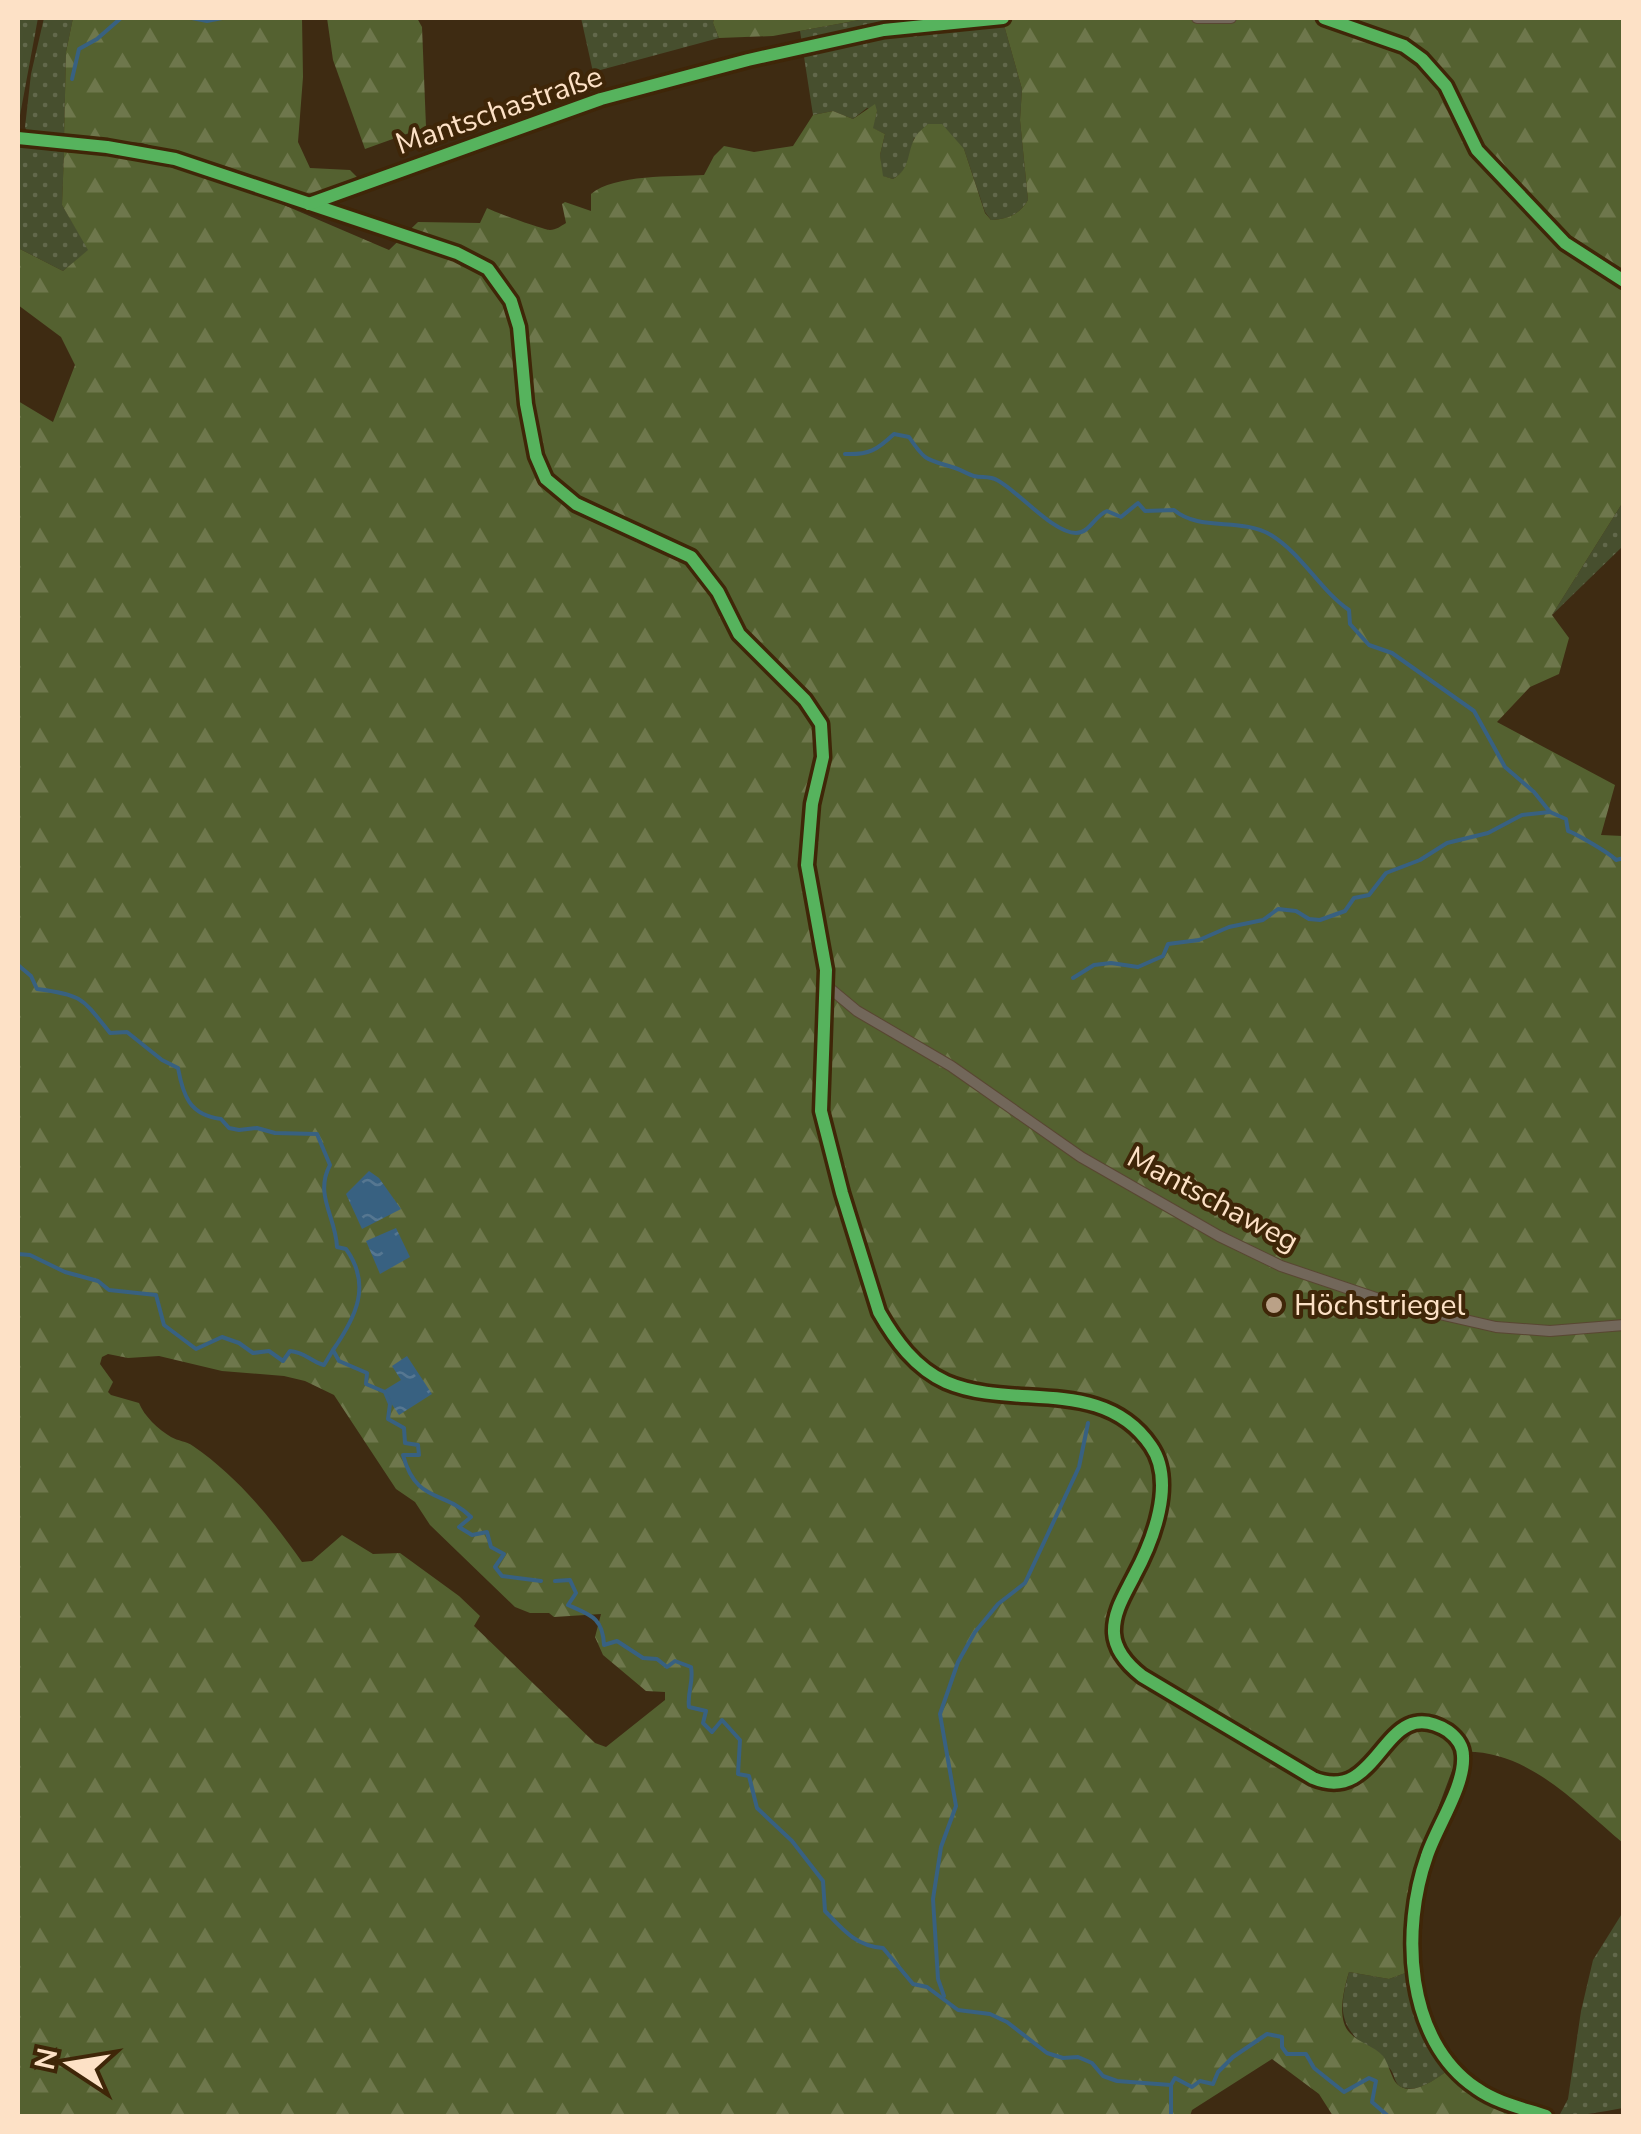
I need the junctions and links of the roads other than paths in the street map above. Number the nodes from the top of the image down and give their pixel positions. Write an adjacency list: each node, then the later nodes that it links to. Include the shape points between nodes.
1 (1003, 18): 6 (street, Mantschastraße, via 884,30 601,99)
2 (1197, 18): 3 (street)
3 (1232, 18)
4 (1324, 18): 7 (street, via 1404,46 1422,59 1446,86 1476,150 1565,243)
5 (18, 138): 6 (street, via 175,160)
6 (309, 204): 8 (street, via 457,254 496,276 516,314 526,404 546,479 576,504 691,557 748,646 815,713 824,744 807,865)
7 (1624, 281)
8 (827, 986): 9 (street, Mantschaweg, via 1082,1157 1280,1266 1392,1303 1496,1327); 10 (street, via 821,1111 888,1328 910,1356 948,1382 1078,1400 1127,1421 1149,1443 1160,1464 1158,1512 1114,1632 1126,1661 1142,1676 1332,1784 1359,1776 1404,1728 1432,1725 1454,1736 1462,1766 1416,1896 1414,1966 1421,2006 1461,2076 1485,2094)
9 (1624, 1326)
10 (1546, 2116)

